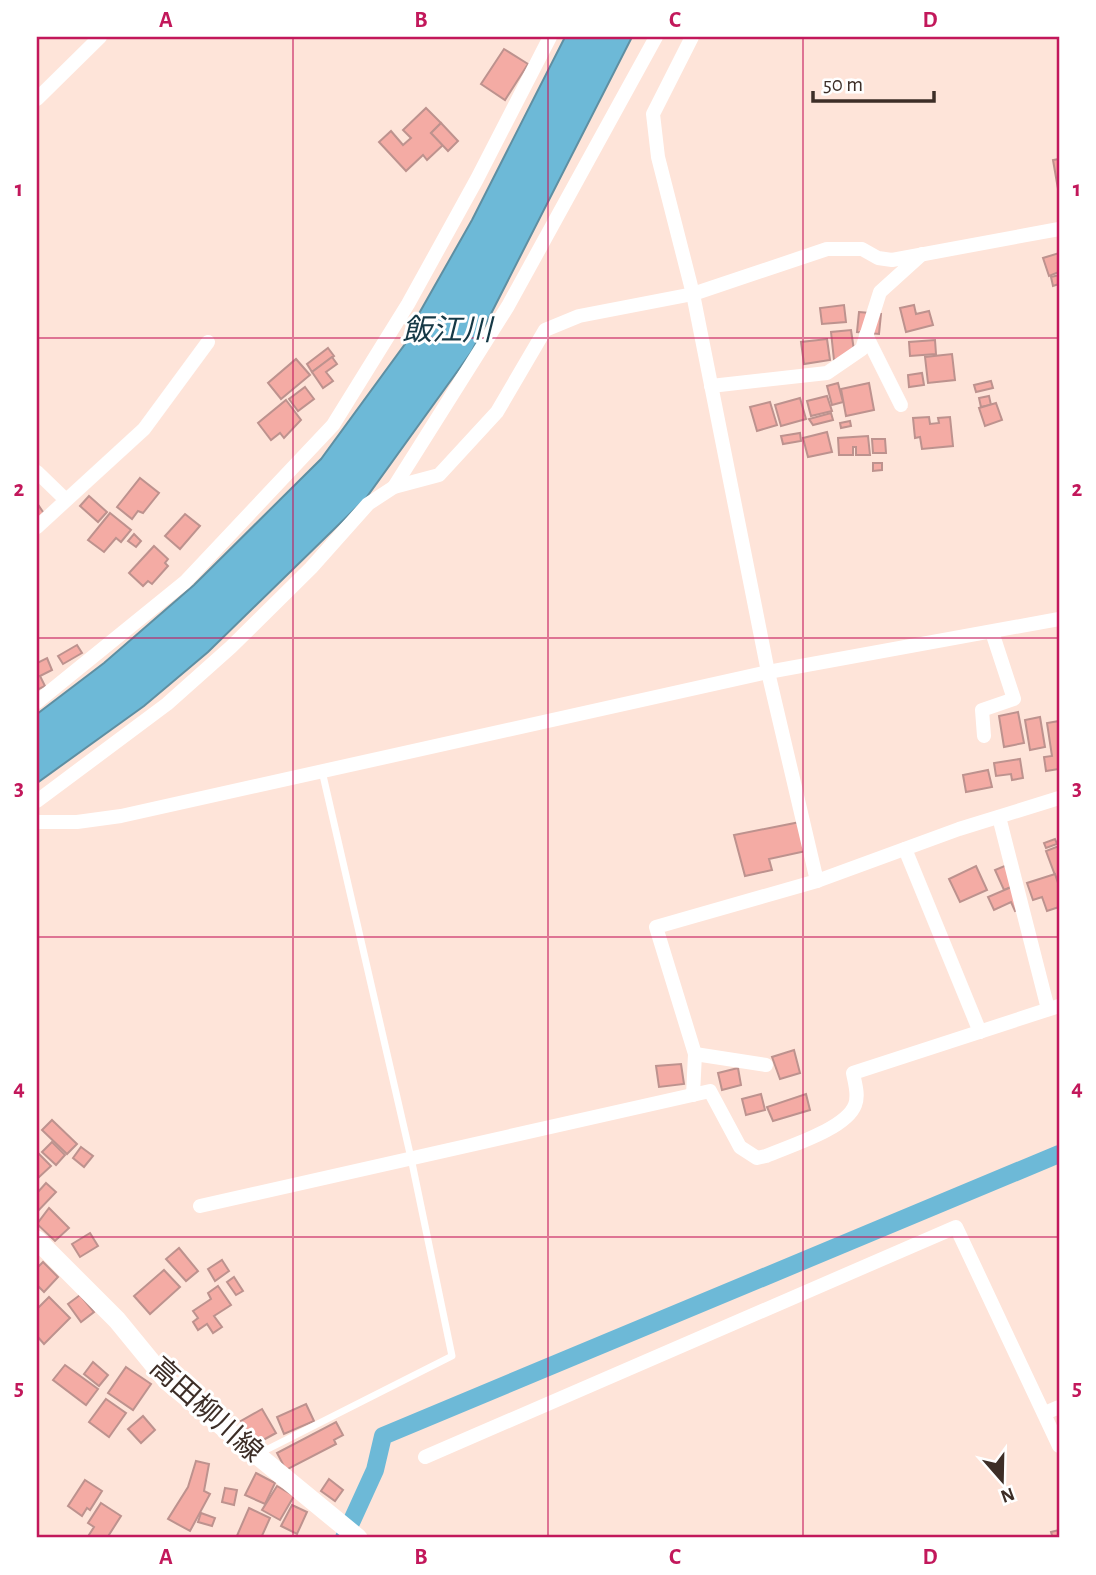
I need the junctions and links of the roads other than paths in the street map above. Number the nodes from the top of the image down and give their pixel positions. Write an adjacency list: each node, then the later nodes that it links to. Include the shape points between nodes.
1 (100, 37): 5 (street)
2 (550, 37): 20 (street, via 408,304 332,425 185,582)
3 (656, 37): 14 (street, via 508,306)
4 (691, 37): 8 (street, via 653,114 658,157)
5 (37, 99)
6 (1059, 229): 7 (street)
7 (923, 253): 8 (street, via 892,260 862,249 827,249); 9 (street, via 880,292)
8 (693, 294): 11 (street); 14 (street, via 579,316 545,330 496,412 439,475)
9 (866, 335): 11 (street, via 862,349 827,373); 12 (street)
10 (208, 342): 15 (street, via 144,429)
11 (711, 386): 19 (street)
12 (901, 405)
13 (37, 472): 15 (street)
14 (394, 487): 24 (street, via 368,504 311,568 167,704)
15 (66, 500): 16 (street)
16 (37, 527)
17 (1059, 619): 18 (street)
18 (992, 632): 19 (street); 21 (street, via 1014,699 982,710)
19 (768, 673): 22 (street); 28 (street)
20 (37, 702)
21 (984, 736)
22 (322, 771): 26 (street, via 121,816); 34 (lane)
23 (1059, 798): 25 (street)
24 (37, 801)
25 (999, 817): 27 (street); 29 (street)
26 (37, 822)
27 (905, 849): 28 (street); 30 (street)
28 (817, 881): 31 (street, via 656,927)
29 (1054, 1008): 30 (street)
30 (980, 1032): 33 (street, via 853,1073 857,1095 847,1117 766,1156 757,1157 740,1147 710,1091)
31 (695, 1054): 32 (street); 33 (street)
32 (766, 1065)
33 (693, 1095): 34 (street)
34 (411, 1158): 35 (street); 39 (lane, via 452,1356)
35 (200, 1206)
36 (37, 1240): 39 (main road, 高田柳川線, via 117,1320 167,1381)
37 (1052, 1410): 38 (street); 40 (street, via 957,1227)
38 (1059, 1446)
39 (256, 1454): 41 (main road, 高田柳川線)
40 (425, 1457)
41 (358, 1538)

